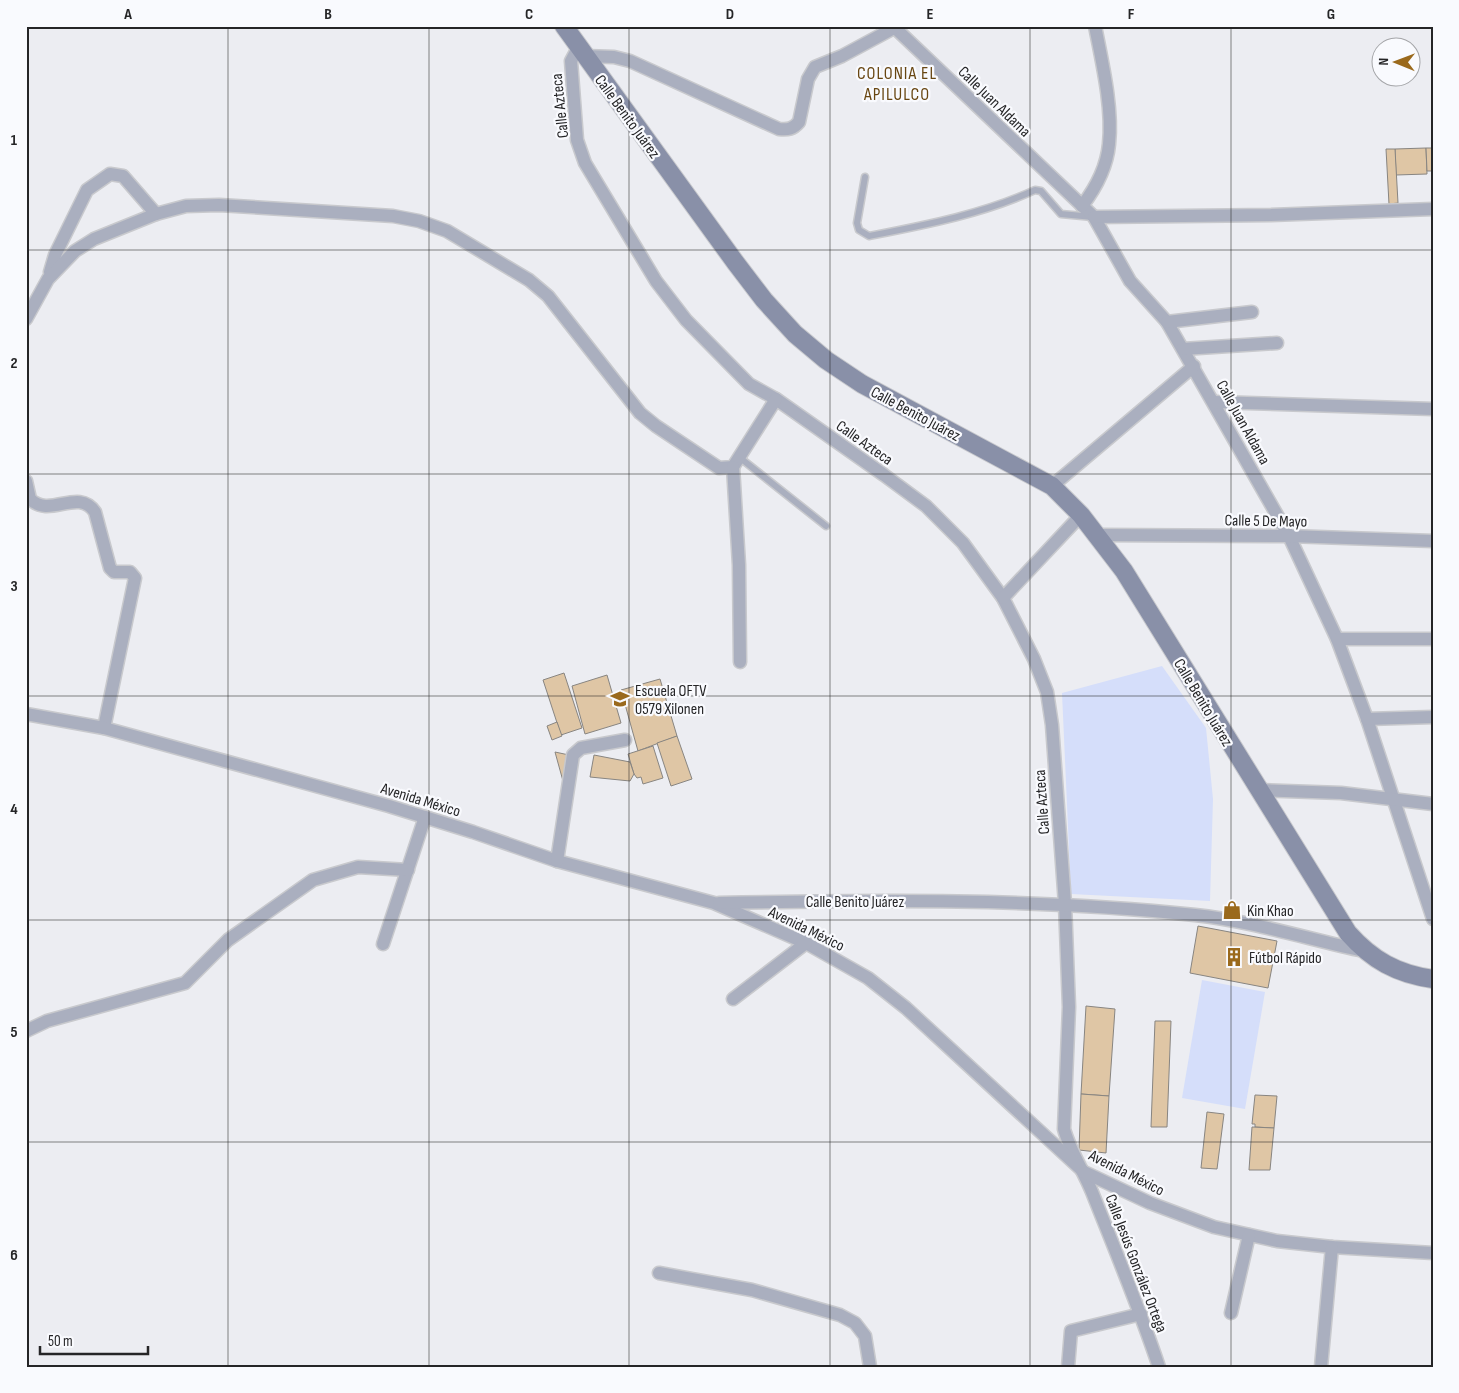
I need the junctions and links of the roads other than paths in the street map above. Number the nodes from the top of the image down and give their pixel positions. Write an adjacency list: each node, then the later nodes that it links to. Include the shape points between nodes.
1 (564, 26): 4 (main road, Calle Benito Juárez)
2 (1095, 26): 6 (street, via 1107,90 1110,144 1096,187)
3 (894, 27): 4 (street, via 842,56 814,67 808,79 799,122 787,130 636,63); 6 (street, Calle Juan Aldama)
4 (581, 52): 17 (street, Calle Azteca, via 571,61 578,140 585,163 656,281 686,320 749,384); 22 (main road, Calle Benito Juárez, via 735,262 795,334 862,384)
5 (865, 177): 9 (lane, via 856,222 858,230 869,236 1009,202 1035,190 1041,191 1061,214)
6 (1082, 206): 9 (street, Calle Juan Aldama)
7 (1433, 209): 9 (street, via 1271,216)
8 (156, 214): 10 (street, via 94,239 74,251); 10 (street, via 123,176 110,174 87,190 55,255); 20 (street, via 186,206 219,205 393,216 447,231 505,264 548,296 627,400 650,422 719,468)
9 (1094, 217): 13 (street, Calle Juan Aldama, via 1130,281)
10 (48, 280): 12 (street)
11 (1252, 312): 13 (street)
12 (26, 319)
13 (1167, 322): 15 (street, Calle Juan Aldama)
14 (1277, 343): 15 (street)
15 (1183, 349): 16 (street, Calle Juan Aldama)
16 (1194, 366): 18 (street, Calle Juan Aldama); 22 (street)
17 (776, 399): 20 (street); 28 (street, Calle Azteca, via 926,506 963,543)
18 (1214, 402): 19 (street); 26 (street, Calle Juan Aldama)
19 (1433, 409)
20 (736, 462): 24 (lane); 31 (street)
21 (26, 481): 35 (street, via 30,499 41,506 76,501 84,501 91,506 110,568 114,572 130,572 135,578)
22 (1052, 486): 23 (main road, Calle Benito Juárez)
23 (1082, 515): 25 (main road, Calle Benito Juárez); 28 (street)
24 (826, 526)
25 (1098, 534): 26 (street, Calle 5 De Mayo); 37 (main road, Calle Benito Juárez)
26 (1289, 536): 27 (street, Calle 5 De Mayo); 29 (street, Calle Juan Aldama)
27 (1433, 541)
28 (1003, 598): 44 (street, Calle Azteca, via 1047,692)
29 (1337, 639): 30 (street); 34 (street, Calle Juan Aldama)
30 (1433, 639)
31 (740, 662)
32 (26, 714): 35 (street, Avenida México)
33 (1433, 717): 34 (street)
34 (1366, 718): 38 (street, Calle Juan Aldama)
35 (104, 728): 40 (street, Avenida México)
36 (625, 740): 41 (street, via 581,748 574,755)
37 (1258, 790): 38 (street, via 1341,793); 48 (main road, Calle Benito Juárez, via 1334,912)
38 (1392, 800): 39 (street); 45 (street, Calle Juan Aldama)
39 (1433, 804)
40 (425, 817): 41 (street, Avenida México); 42 (street)
41 (557, 861): 43 (street, Avenida México)
42 (408, 870): 47 (street); 51 (street, via 358,867 314,880 228,940 185,983 47,1021)
43 (714, 903): 44 (street, Calle Benito Juárez, via 891,900); 46 (street, Avenida México)
44 (1065, 904): 48 (street, Calle Benito Juárez, via 1224,919); 52 (street, Calle Azteca, via 1069,1007 1064,1129 1068,1146)
45 (1432, 916)
46 (806, 943): 50 (street); 52 (street, Avenida México, via 868,978 906,1008)
47 (383, 944)
48 (1364, 951): 49 (main road, via 1393,968)
49 (1433, 979)
50 (733, 999)
51 (26, 1031)
52 (1084, 1172): 53 (street, Avenida México, via 1150,1204 1214,1228); 58 (street, Calle Jesús González Ortega)
53 (1249, 1235): 54 (street, Avenida México); 57 (street)
54 (1332, 1248): 55 (street, Avenida México); 62 (street)
55 (1433, 1253)
56 (658, 1273): 59 (street, via 752,1290 840,1315 856,1323 865,1336)
57 (1231, 1313)
58 (1141, 1314): 60 (street, via 1071,1331); 61 (street, Calle Jesús González Ortega)
59 (870, 1367)
60 (1068, 1367)
61 (1158, 1367)
62 (1321, 1367)

